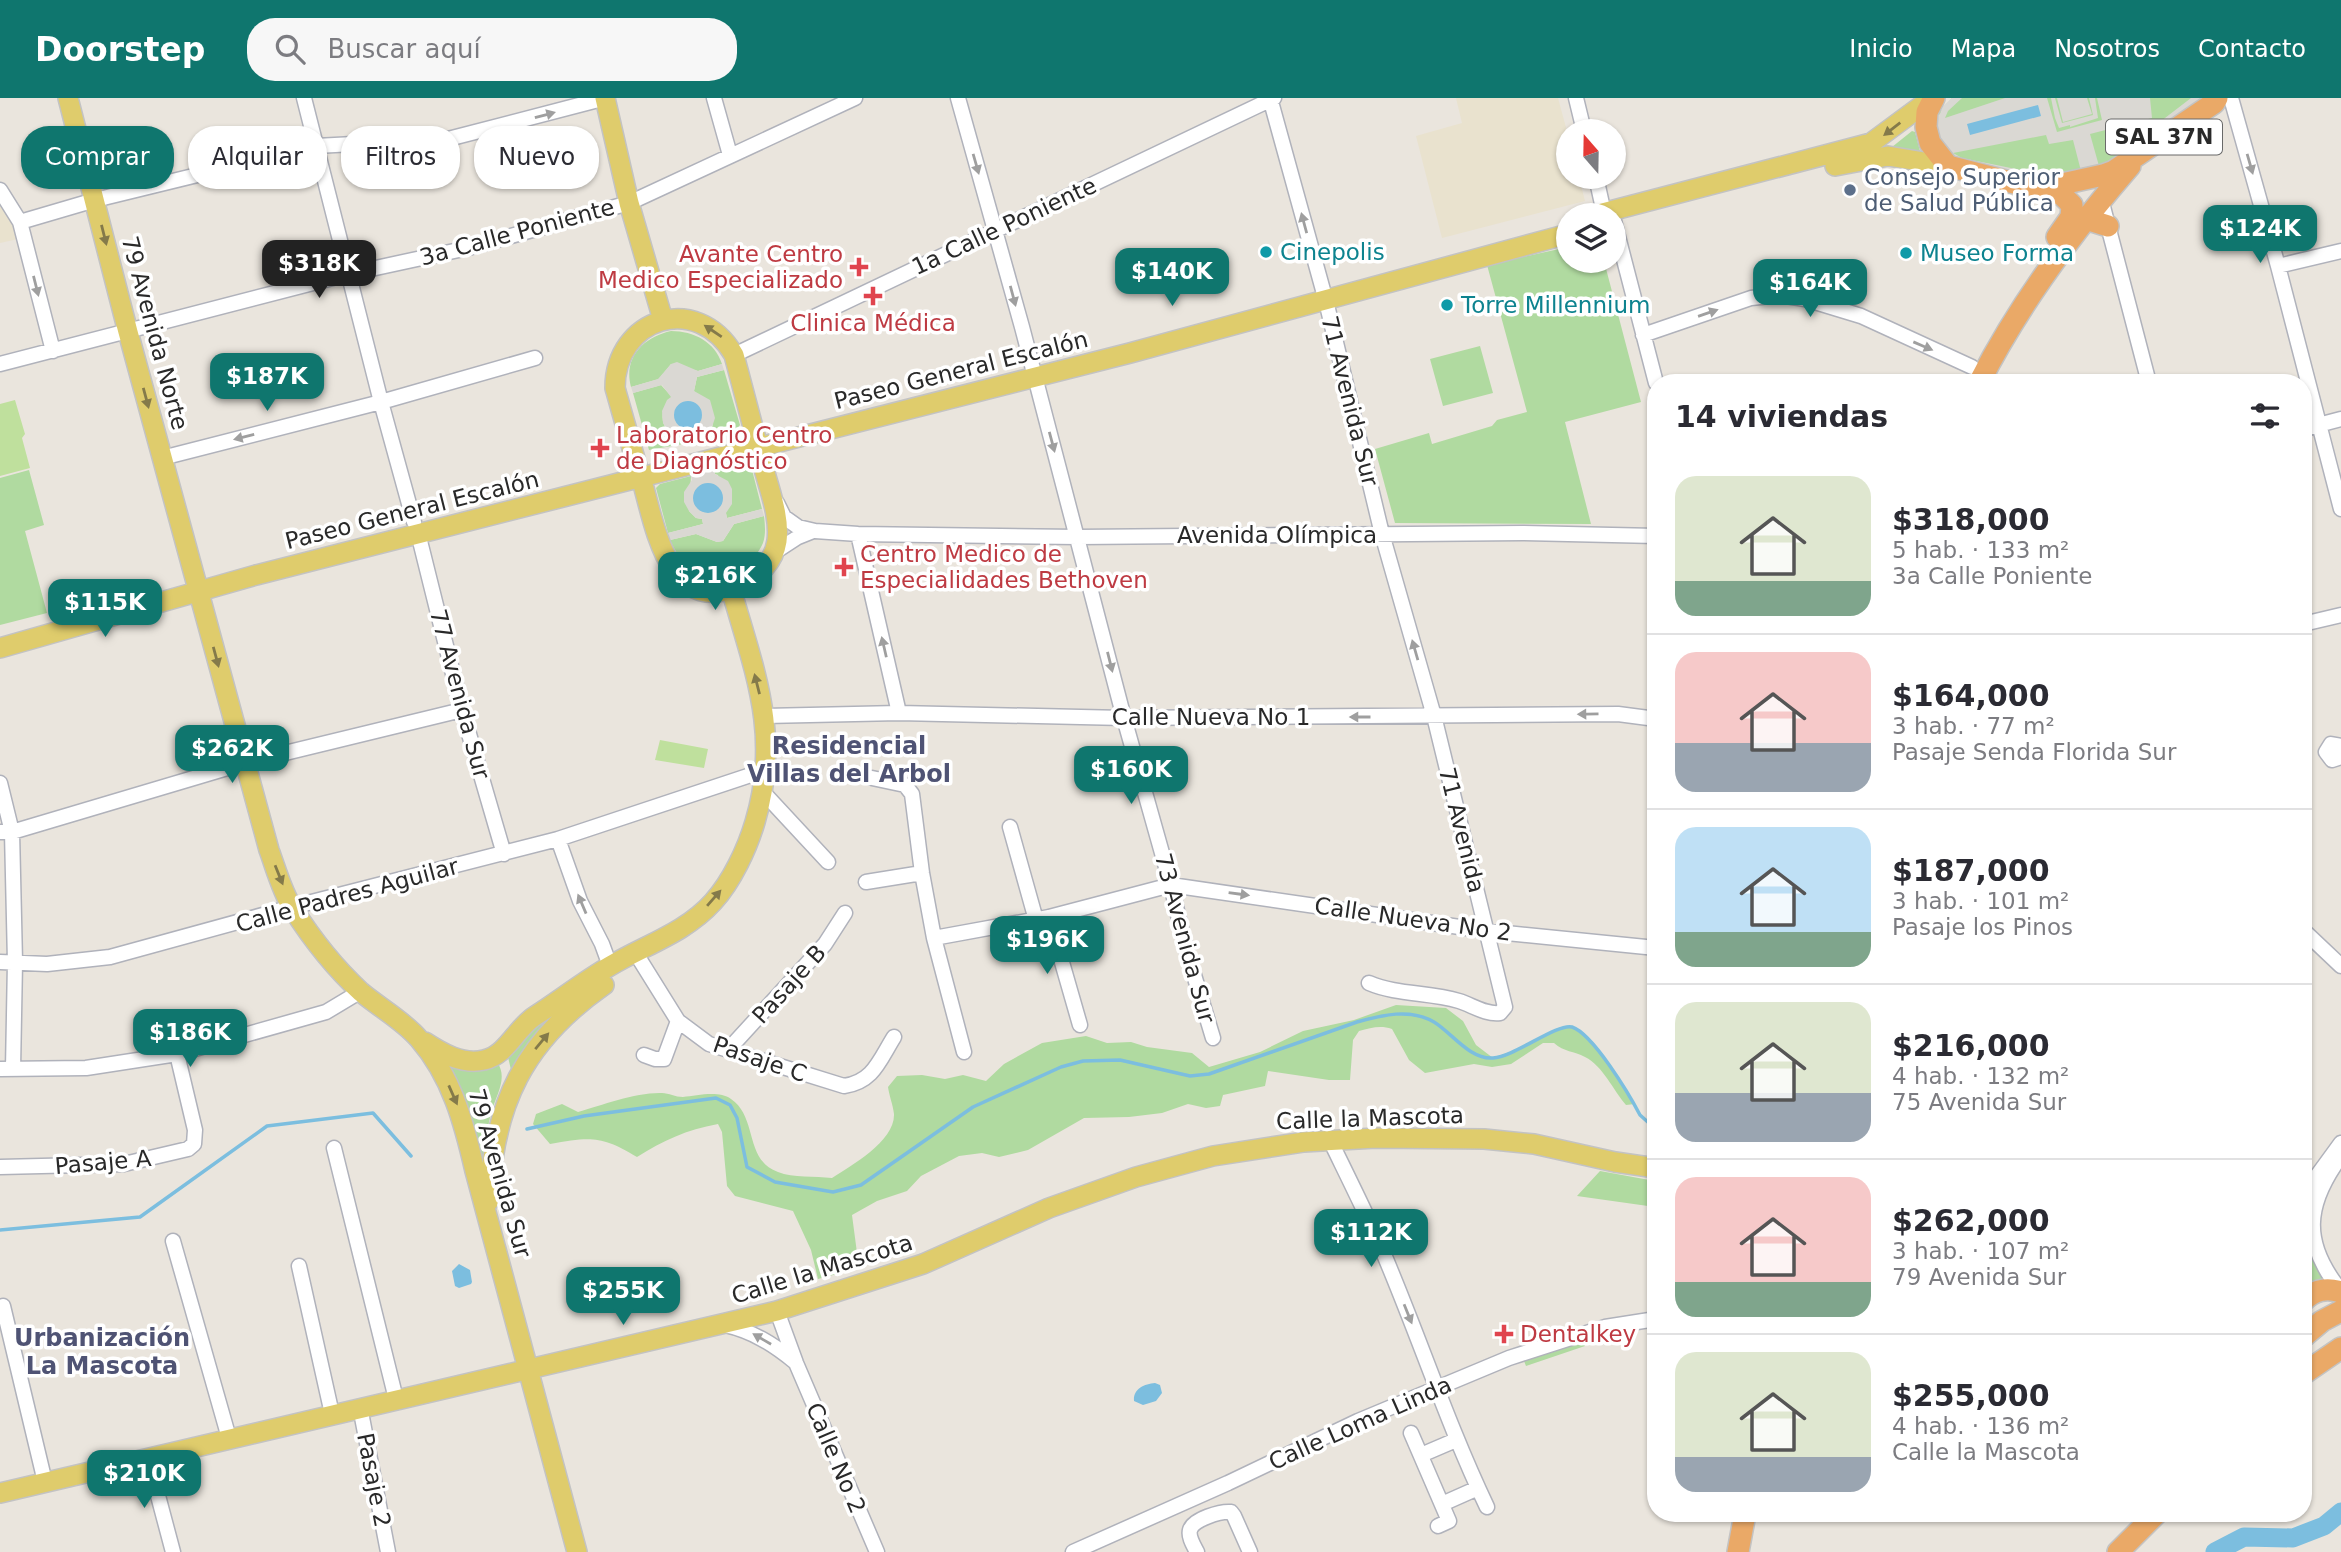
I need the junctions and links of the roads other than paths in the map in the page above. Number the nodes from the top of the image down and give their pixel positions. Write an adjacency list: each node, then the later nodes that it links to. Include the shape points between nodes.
1 (68, 98): 22 (main road, 79 Avenida Norte)
2 (304, 98): 12 (street, 77 Avenida Sur)
3 (606, 98): 13 (street, one-way to 3, via 448,139); 23 (main road)
4 (714, 98): 15 (street)
5 (855, 98): 15 (street, 3a Calle Poniente)
6 (958, 98): 30 (street, 73 Avenida Sur, one-way to 30)
7 (1576, 98): 11 (street)
8 (1933, 98): 16 (highway, via 1926,127 1930,143); 24 (main road, one-way to 24, via 1871,143)
9 (1271, 99): 30 (street, 1a Calle Poniente); 36 (street, 71 Avenida Sur, one-way to 9)
10 (2221, 99): 14 (highway, SAL 37N); 33 (street, one-way to 33)
11 (1581, 119)
12 (311, 126)
13 (327, 145)
14 (2143, 151): 18 (highway, SAL 37N, via 2091,180); 21 (highway)
15 (730, 155): 23 (street, 3a Calle Poniente)
16 (1948, 166): 18 (highway, SAL 37N); 25 (main road, via 1877,157)
17 (188, 177): 22 (street)
18 (2022, 185): 47 (highway, via 2062,195 2072,205 2071,217 2017,290)
19 (327, 189): 35 (street, 77 Avenida Sur)
20 (0, 190): 27 (street)
21 (2101, 199): 26 (highway); 29 (street)
22 (94, 200): 27 (street); 38 (main road, 79 Avenida Norte, one-way to 38)
23 (629, 202): 35 (street, 3a Calle Poniente, via 468,248); 37 (main road)
24 (1626, 212)
25 (1626, 213)
26 (2086, 219): 29 (highway); 48 (highway)
27 (20, 222): 40 (street, one-way to 40)
28 (1556, 225): 36 (main road, Paseo General Escalón, via 1432,257)
29 (2108, 226): 49 (street)
30 (995, 230): 41 (street, 1a Calle Poniente); 44 (street, 73 Avenida Sur, one-way to 44)
31 (1556, 236): 36 (main road, Paseo General Escalón)
32 (2341, 251): 33 (street)
33 (2278, 266): 50 (street)
34 (1624, 273): 39 (street)
35 (348, 274): 38 (street, 3a Calle Poniente); 52 (street, 77 Avenida Sur)
36 (1324, 295): 44 (main road, Paseo General Escalón); 64 (street, 71 Avenida Sur)
37 (663, 320): 41 (main road, one-way to 37, via 725,339 708,325 681,318); 58 (main road, via 625,348 615,374)
38 (128, 332): 40 (street, 3a Calle Poniente); 57 (main road, 79 Avenida Norte, one-way to 57)
39 (1643, 335): 45 (street); 46 (street, one-way to 46, via 1751,298 1780,295 1861,317)
40 (53, 351): 43 (street, 3a Calle Poniente)
41 (734, 355): 56 (main road)
42 (535, 358): 52 (street)
43 (0, 364)
44 (1033, 370): 56 (main road, Paseo General Escalón); 66 (street, 73 Avenida Sur, one-way to 66)
45 (1654, 374)
46 (1965, 374)
47 (1974, 374)
48 (1975, 374)
49 (2147, 374)
50 (2305, 374)
51 (2312, 401): 54 (street)
52 (381, 402): 57 (street, one-way to 57); 61 (street, 77 Avenida Sur)
53 (2341, 419): 54 (street)
54 (2318, 425): 55 (street); 60 (street)
55 (2312, 427)
56 (757, 442): 58 (main road, Paseo General Escalón); 59 (main road)
57 (162, 458): 68 (main road, 79 Avenida Norte)
58 (639, 472): 61 (main road, Paseo General Escalón); 69 (main road, via 673,572 689,586 711,592)
59 (770, 492): 62 (street, Avenida Olímpica, via 788,521); 67 (main road, via 778,522)
60 (2341, 509)
61 (416, 527): 68 (main road, Paseo General Escalón); 74 (street, 77 Avenida Sur)
62 (815, 531): 63 (street, Avenida Olímpica); 67 (street)
63 (858, 534): 66 (street, Avenida Olímpica); 75 (street, one-way to 63)
64 (1382, 534): 65 (street, Avenida Olímpica); 66 (street, Avenida Olímpica); 77 (street, 71 Avenida Sur, one-way to 64)
65 (1647, 536)
66 (1078, 537): 78 (street, 73 Avenida Sur, one-way to 78)
67 (775, 552): 69 (main road, via 764,568)
68 (197, 585): 72 (main road, Paseo General Escalón); 73 (main road, Paseo General Escalón); 80 (main road, 79 Avenida Sur, one-way to 80)
69 (731, 589): 76 (main road, one-way to 69)
70 (2341, 615): 71 (street)
71 (2312, 622)
72 (0, 634)
73 (0, 648)
74 (462, 710): 80 (street); 88 (street, 77 Avenida Sur)
75 (900, 713): 76 (street, Calle Nueva No 1); 78 (street, Calle Nueva No 1)
76 (765, 716): 81 (main road)
77 (1434, 716): 78 (street, Calle Nueva No 1, one-way to 78); 79 (street, Calle Nueva No 1, one-way to 77, via 1618,714); 96 (street, 71 Avenida)
78 (1124, 718): 92 (street, 73 Avenida Sur)
79 (1647, 718)
80 (244, 763): 86 (street); 93 (main road, 79 Avenida Sur, one-way to 93, via 269,850)
81 (766, 770): 84 (main road); 87 (street, Calle Padres Aguilar)
82 (872, 778): 90 (street, via 905,785 912,794)
83 (0, 783): 86 (street)
84 (763, 792): 89 (street); 99 (main road, one-way to 84, via 700,914 726,884 754,826)
85 (1010, 827): 95 (street)
86 (6, 832): 102 (street)
87 (558, 839): 88 (street, Calle Padres Aguilar); 103 (street, one-way to 87)
88 (504, 854): 93 (street, Calle Padres Aguilar)
89 (828, 862)
90 (922, 873): 91 (street); 97 (street)
91 (866, 882)
92 (1171, 885): 95 (street); 96 (street, Calle Nueva No 2, one-way to 96); 111 (street, 73 Avenida Sur)
93 (292, 907): 102 (street, Calle Padres Aguilar, via 110,957 61,964); 106 (main road, 79 Avenida Sur, via 330,959)
94 (845, 914): 112 (street, Pasaje B, via 825,944)
95 (1042, 918): 97 (street); 108 (street)
96 (1487, 931): 100 (street, Calle Nueva No 2); 105 (street, 71 Avenida, via 1504,1001 1500,1013)
97 (934, 938): 114 (street)
98 (2312, 939): 104 (street)
99 (661, 941): 101 (main road); 103 (main road)
100 (1647, 947)
101 (640, 960): 107 (street, Pasaje C); 123 (main road, one-way to 101, via 501,1116 531,1054 578,1004)
102 (8, 962): 117 (street)
103 (610, 966): 113 (main road, via 530,1020)
104 (2341, 966)
105 (1368, 983)
106 (361, 991): 109 (main road, 79 Avenida Sur); 115 (street, via 326,1012)
107 (678, 1021): 112 (street, Pasaje C, via 709,1044); 116 (street, via 664,1059)
108 (1080, 1025)
109 (418, 1037): 113 (main road, via 461,1060 485,1060); 126 (main road, 79 Avenida Sur, one-way to 126, via 444,1076 462,1116)
110 (894, 1037): 112 (street, Pasaje C, via 867,1079 844,1086)
111 (1213, 1038)
112 (728, 1051)
113 (500, 1052): 123 (main road, via 508,1074 491,1130)
114 (964, 1052)
115 (177, 1054): 117 (street, via 86,1068); 122 (street, Pasaje A, via 195,1130 194,1144 188,1149 124,1164)
116 (644, 1055)
117 (7, 1069)
118 (1331, 1140): 124 (main road, Calle la Mascota, via 1484,1139); 132 (main road, Calle la Mascota, via 1276,1144 1146,1174 1049,1208 923,1264); 142 (street, one-way to 142, via 1377,1237)
119 (2341, 1143): 125 (street)
120 (334, 1148): 143 (street)
121 (2341, 1156): 125 (street)
122 (0, 1167)
123 (490, 1167): 126 (main road)
124 (1647, 1167)
125 (2313, 1180): 129 (street, via 2312,1237 2319,1260)
126 (488, 1220): 141 (main road, 79 Avenida Sur)
127 (173, 1241): 147 (street)
128 (299, 1266): 145 (street)
129 (2341, 1291): 130 (highway, via 2323,1289)
130 (2312, 1294)
131 (3, 1306): 151 (street)
132 (776, 1311): 135 (main road, Calle la Mascota); 139 (street, Calle No 2)
133 (2341, 1311): 136 (highway)
134 (1647, 1320): 142 (street, Calle Loma Linda, via 1580,1334)
135 (724, 1325): 139 (street, one-way to 135, via 756,1335); 141 (main road, Calle la Mascota)
136 (2312, 1330)
137 (2312, 1345): 138 (highway, via 2327,1351)
138 (2339, 1349): 140 (highway)
139 (796, 1363): 169 (street, Calle No 2)
140 (2312, 1368)
141 (529, 1369): 143 (main road, Calle la Mascota); 168 (main road, 79 Avenida Sur)
142 (1437, 1387): 148 (street); 152 (street, Calle Loma Linda)
143 (396, 1399): 144 (main road, Calle la Mascota)
144 (360, 1407): 145 (main road, Calle la Mascota); 167 (street, Pasaje 2)
145 (332, 1414): 147 (main road, Calle la Mascota)
146 (1411, 1433): 149 (street)
147 (229, 1438): 150 (main road, Calle la Mascota)
148 (1456, 1440): 149 (street); 153 (street)
149 (1421, 1455): 156 (street)
150 (148, 1458): 151 (main road, Calle la Mascota); 166 (street)
151 (45, 1482): 154 (main road, Calle la Mascota)
152 (1218, 1488): 155 (street, Calle Loma Linda); 158 (street, via 1213,1503)
153 (1478, 1488): 156 (street); 157 (street)
154 (0, 1493)
155 (1182, 1503): 159 (street); 165 (street, Calle Loma Linda)
156 (1442, 1504): 164 (street, via 1449,1521)
157 (1487, 1507)
158 (1217, 1514): 159 (street); 172 (street, via 1231,1512)
159 (1200, 1521): 171 (street, via 1190,1530)
160 (1730, 1522): 173 (highway)
161 (1744, 1522): 174 (highway)
162 (2134, 1522): 175 (highway)
163 (2148, 1522): 176 (highway)
164 (1438, 1526)
165 (1105, 1546): 170 (street, Calle Loma Linda)
166 (173, 1552)
167 (388, 1552)
168 (577, 1552)
169 (877, 1552)
170 (1073, 1552)
171 (1197, 1552)
172 (1250, 1552)
173 (1724, 1552)
174 (1738, 1552)
175 (2103, 1552)
176 (2118, 1552)

